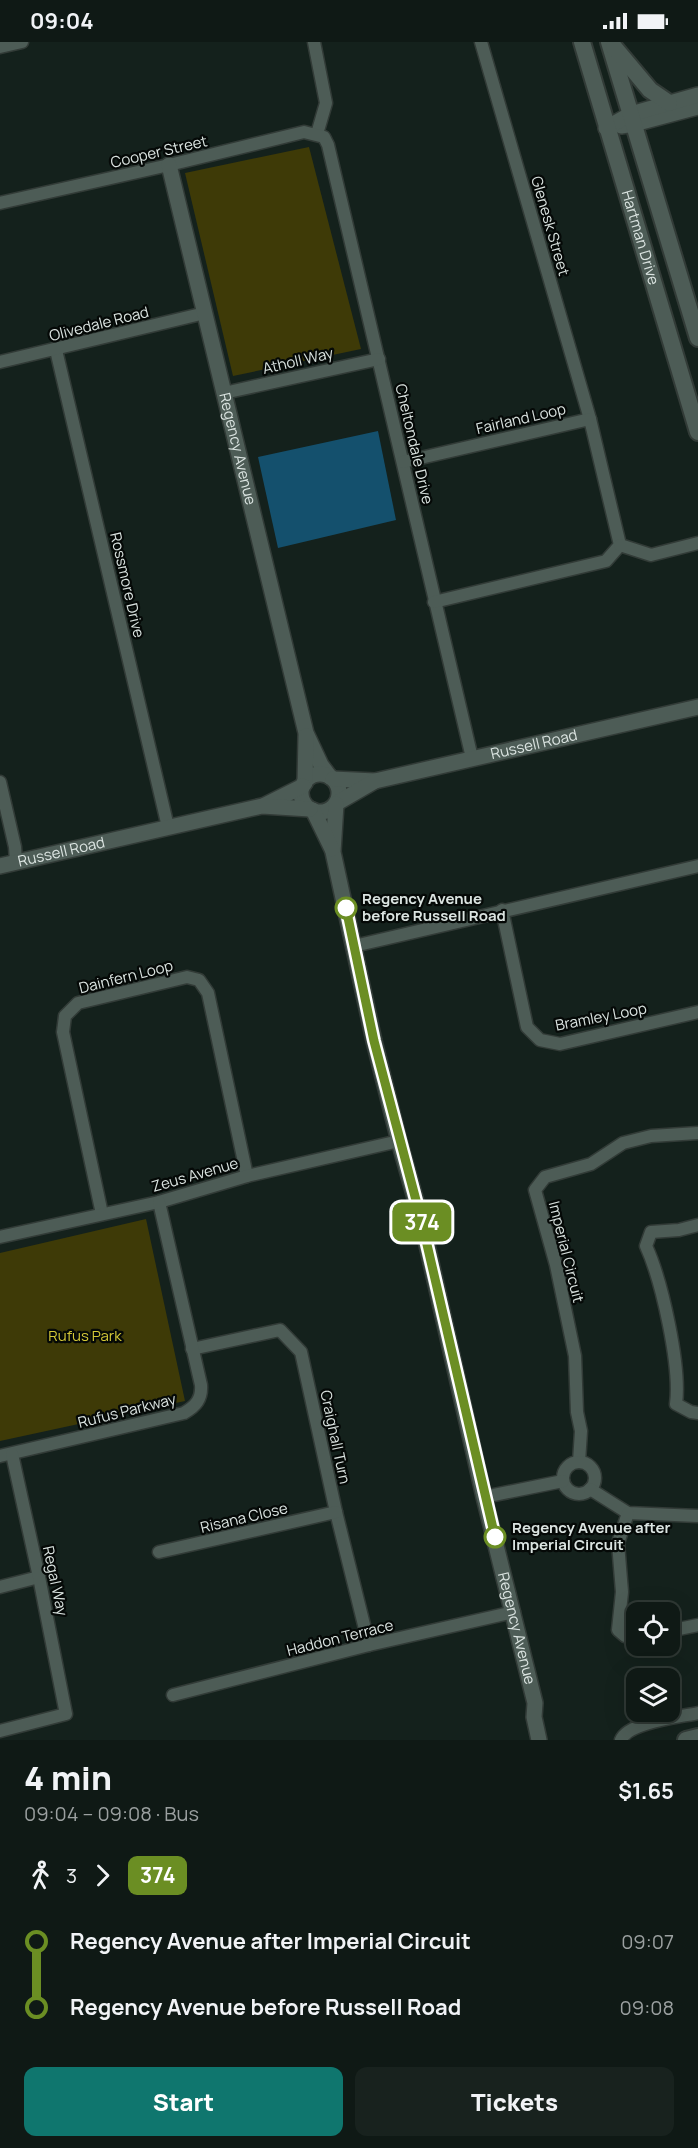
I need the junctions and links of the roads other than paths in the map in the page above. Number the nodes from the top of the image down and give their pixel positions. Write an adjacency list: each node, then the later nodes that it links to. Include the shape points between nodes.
1 (22, 42): 6 (street)
2 (314, 42): 12 (street, via 326,104)
3 (481, 42): 21 (street, Glenesk Street)
4 (582, 42): 11 (main road, Hartman Drive)
5 (609, 42): 8 (main road, via 650,90); 10 (main road, Hartman Drive)
6 (0, 47)
7 (698, 95): 8 (street)
8 (669, 103): 10 (street)
9 (698, 107): 10 (street)
10 (632, 119): 11 (street); 16 (main road, Hartman Drive)
11 (606, 128): 22 (main road, Hartman Drive)
12 (320, 136): 13 (street, Cooper Street, via 304,132); 18 (street, Cheltondale Drive, via 328,145)
13 (169, 165): 14 (street, Cooper Street); 15 (street, Regency Avenue)
14 (0, 203)
15 (205, 313): 17 (street, Olivedale Road); 20 (street, Regency Avenue)
16 (698, 338)
17 (56, 350): 19 (street, Olivedale Road); 37 (street, Rossmore Drive)
18 (379, 359): 20 (street, Atholl Way); 23 (street, Cheltondale Drive)
19 (0, 362)
20 (224, 393): 28 (street, Regency Avenue)
21 (590, 419): 23 (street, Fairland Loop); 25 (street)
22 (698, 432)
23 (403, 462): 26 (street, Cheltondale Drive)
24 (698, 543): 25 (street, via 651,555)
25 (620, 545): 26 (street, via 606,561)
26 (434, 602): 29 (street, Cheltondale Drive)
27 (696, 706): 29 (street, Russell Road)
28 (306, 733): 30 (street, Regency Avenue, via 321,765); 33 (street, Regency Avenue)
29 (472, 758): 31 (street, Russell Road)
30 (332, 778): 31 (street, Russell Road); 33 (street, via 316,775); 34 (street, via 339,790)
31 (375, 781): 34 (street, Russell Road)
32 (0, 782): 39 (street)
33 (304, 784): 35 (street, Russell Road); 36 (street, via 302,799)
34 (336, 804): 36 (street, via 325,812); 38 (street, Regency Avenue)
35 (262, 806): 36 (street, Russell Road); 37 (street, Russell Road)
36 (312, 810): 38 (street, Regency Avenue)
37 (168, 827): 39 (street, Russell Road)
38 (333, 852): 43 (street, Regency Avenue)
39 (16, 862): 40 (street, Russell Road)
40 (0, 866)
41 (698, 866): 42 (street)
42 (502, 910): 43 (street); 44 (street, Bramley Loop, via 527,1027 540,1040 560,1044)
43 (354, 946): 46 (street, Regency Avenue)
44 (698, 1012)
45 (698, 1134): 55 (street, Imperial Circuit, via 651,1136 623,1143 591,1164 545,1177 535,1190 575,1356 581,1431)
46 (399, 1141): 47 (street, Zeus Avenue); 58 (street, Regency Avenue, via 422,1223)
47 (247, 1176): 48 (street, Zeus Avenue); 49 (street, Dainfern Loop, via 208,993 199,980 187,977 78,1003 65,1016 63,1032)
48 (159, 1202): 49 (street, Zeus Avenue); 52 (street, Rufus Parkway)
49 (102, 1214): 51 (street, Zeus Avenue)
50 (698, 1225): 53 (street, via 651,1232 646,1246 654,1263 676,1369 675,1404)
51 (0, 1237)
52 (192, 1349): 54 (street, Rufus Parkway, via 201,1391 197,1404 184,1413); 59 (street, Craighall Turn, via 280,1330 302,1352)
53 (698, 1413)
54 (6, 1455): 63 (street, Regal Way)
55 (579, 1462): 56 (street, via 568,1465); 57 (street, via 594,1472)
56 (563, 1481): 57 (street, via 574,1493); 58 (street)
57 (590, 1489): 60 (street)
58 (484, 1497): 65 (street, Regency Avenue)
59 (336, 1512): 62 (street, Risana Close); 69 (street, Craighall Turn)
60 (628, 1513): 61 (street); 68 (street, via 618,1543 622,1592 618,1630)
61 (698, 1516)
62 (159, 1552)
63 (39, 1577): 64 (street); 73 (street, Regal Way, via 66,1714)
64 (0, 1587)
65 (514, 1612): 69 (street, Haddon Terrace); 71 (street, Regency Avenue)
66 (698, 1625): 67 (street)
67 (680, 1629)
68 (626, 1636)
69 (369, 1646): 70 (street, Haddon Terrace)
70 (173, 1695)
71 (535, 1703): 75 (street, Regency Avenue); 76 (street, Regency Avenue, via 543,1715)
72 (698, 1713): 77 (street, via 640,1726)
73 (0, 1731)
74 (698, 1737): 78 (main road)
75 (538, 1740)
76 (549, 1740)
77 (621, 1740)
78 (686, 1740)

